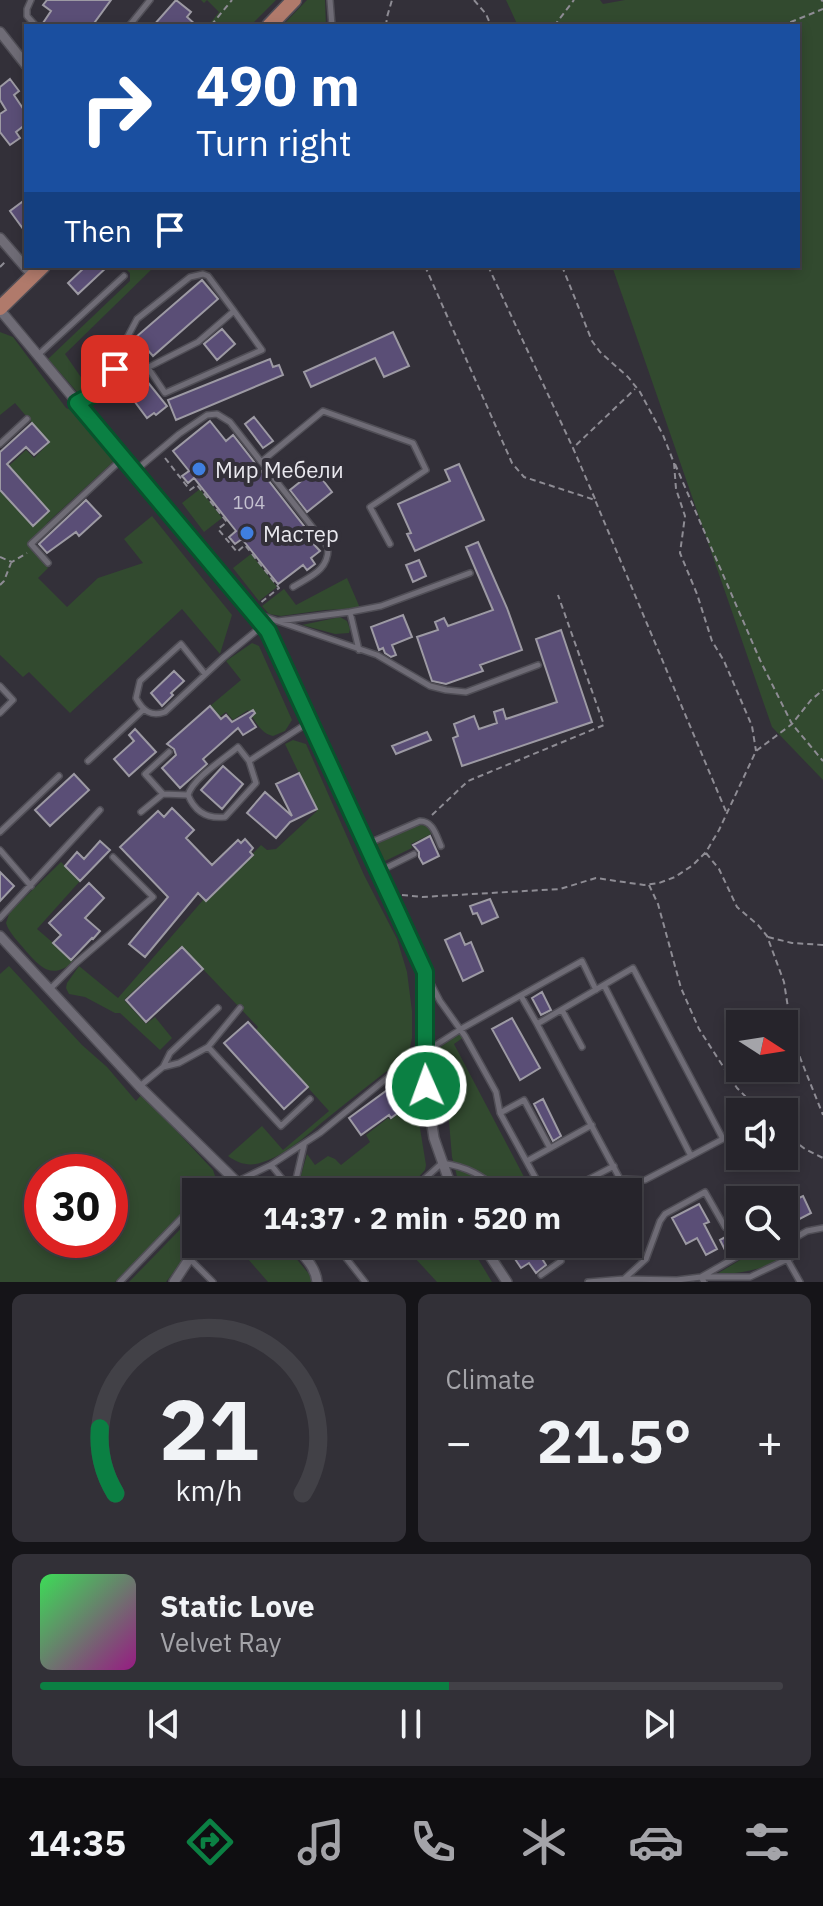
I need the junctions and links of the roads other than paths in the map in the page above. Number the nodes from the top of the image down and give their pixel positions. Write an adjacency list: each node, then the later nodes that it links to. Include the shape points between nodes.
1 (150, 0): 6 (lane)
2 (294, 0): 7 (main road)
3 (330, 0): 8 (lane)
4 (28, 1): 5 (lane, via 27,16)
5 (34, 24)
6 (131, 24)
7 (271, 24)
8 (332, 24)
9 (0, 32): 10 (street)
10 (24, 62)
11 (0, 238): 12 (street)
12 (24, 259)
13 (38, 271): 15 (main road)
14 (124, 276): 17 (lane)
15 (0, 309): 17 (street)
16 (234, 311): 18 (lane, via 198,342); 18 (lane, via 262,350 165,393); 19 (lane, via 208,276 190,277 137,319)
17 (37, 355): 20 (street)
18 (148, 368): 19 (lane)
19 (110, 385): 20 (lane)
20 (77, 403): 23 (street)
21 (27, 419): 22 (lane)
22 (0, 444)
23 (123, 458): 25 (street); 27 (lane, via 31,544)
24 (261, 462): 25 (lane, via 230,422 217,414 207,415); 26 (lane, via 323,411 413,443 426,470 370,507); 29 (lane, via 328,547 324,567)
25 (134, 471): 30 (street)
26 (390, 544)
27 (48, 563)
28 (470, 573): 31 (lane)
29 (293, 587)
30 (252, 612): 32 (lane); 33 (street)
31 (350, 612): 32 (lane); 34 (lane)
32 (277, 621): 34 (lane)
33 (263, 625): 36 (lane); 40 (street)
34 (359, 650): 35 (lane, via 430,686 466,692)
35 (538, 665)
36 (205, 674): 38 (lane, via 165,712); 38 (lane, via 181,644 140,681 136,698)
37 (0, 686): 39 (lane, via 13,700)
38 (143, 710): 42 (lane)
39 (0, 713)
40 (309, 722): 43 (lane); 50 (street)
41 (169, 752): 45 (lane, via 145,774)
42 (88, 761)
43 (249, 761): 46 (lane, via 238,747); 46 (lane, via 256,783 225,817 203,814)
44 (59, 776): 49 (lane)
45 (163, 794): 46 (lane); 48 (lane)
46 (188, 795)
47 (100, 810): 56 (lane)
48 (141, 812)
49 (0, 832)
50 (366, 844): 51 (lane, via 425,821); 55 (street)
51 (441, 846)
52 (0, 850): 56 (lane)
53 (414, 854): 55 (lane)
54 (113, 857): 61 (lane, via 153,897)
55 (379, 872): 59 (street)
56 (31, 886): 57 (lane)
57 (0, 918)
58 (0, 936): 61 (street)
59 (425, 972): 68 (lane); 71 (street)
60 (604, 985): 62 (lane); 79 (lane); 79 (lane, via 633,968 723,1139)
61 (49, 989): 73 (street)
62 (596, 990): 63 (lane, via 582,961); 66 (lane)
63 (521, 996): 67 (lane); 68 (lane)
64 (218, 1008): 72 (lane, via 170,1053)
65 (240, 1008): 69 (lane)
66 (562, 1010): 67 (lane); 70 (lane)
67 (537, 1024): 76 (lane)
68 (461, 1029): 71 (lane); 75 (lane, via 496,1092)
69 (208, 1047): 72 (lane); 74 (lane, via 281,1126)
70 (582, 1047)
71 (423, 1056): 77 (lane, via 403,1065); 81 (street)
72 (163, 1067): 73 (lane)
73 (140, 1087): 84 (street)
74 (310, 1099)
75 (500, 1113): 78 (lane, via 524,1100); 80 (lane)
76 (592, 1125): 78 (lane); 83 (lane)
77 (304, 1144): 82 (lane); 87 (lane)
78 (550, 1148): 80 (lane)
79 (691, 1156): 83 (lane, via 645,1180 620,1179)
80 (527, 1161): 83 (lane, via 540,1186 553,1192 568,1190)
81 (442, 1163): 88 (lane); 89 (street); 90 (lane, via 460,1165)
82 (271, 1165): 85 (lane); 86 (lane)
83 (614, 1166)
84 (232, 1178)
85 (244, 1178)
86 (282, 1178)
87 (296, 1178)
88 (425, 1178)
89 (448, 1178)
90 (484, 1178)
91 (182, 1218): 105 (lane)
92 (726, 1226): 103 (lane, via 705,1192 665,1214 646,1259)
93 (823, 1228): 94 (lane)
94 (798, 1236)
95 (189, 1258): 106 (street); 107 (lane)
96 (305, 1258): 108 (street)
97 (346, 1258): 109 (lane)
98 (491, 1258): 110 (street)
99 (559, 1258): 102 (lane)
100 (737, 1258): 104 (lane)
101 (787, 1259): 104 (lane, via 750,1277); 112 (lane)
102 (541, 1275)
103 (624, 1279): 104 (lane); 111 (lane)
104 (703, 1280)
105 (120, 1282)
106 (174, 1282)
107 (213, 1282)
108 (317, 1282)
109 (365, 1282)
110 (507, 1282)
111 (588, 1282)
112 (800, 1282)

